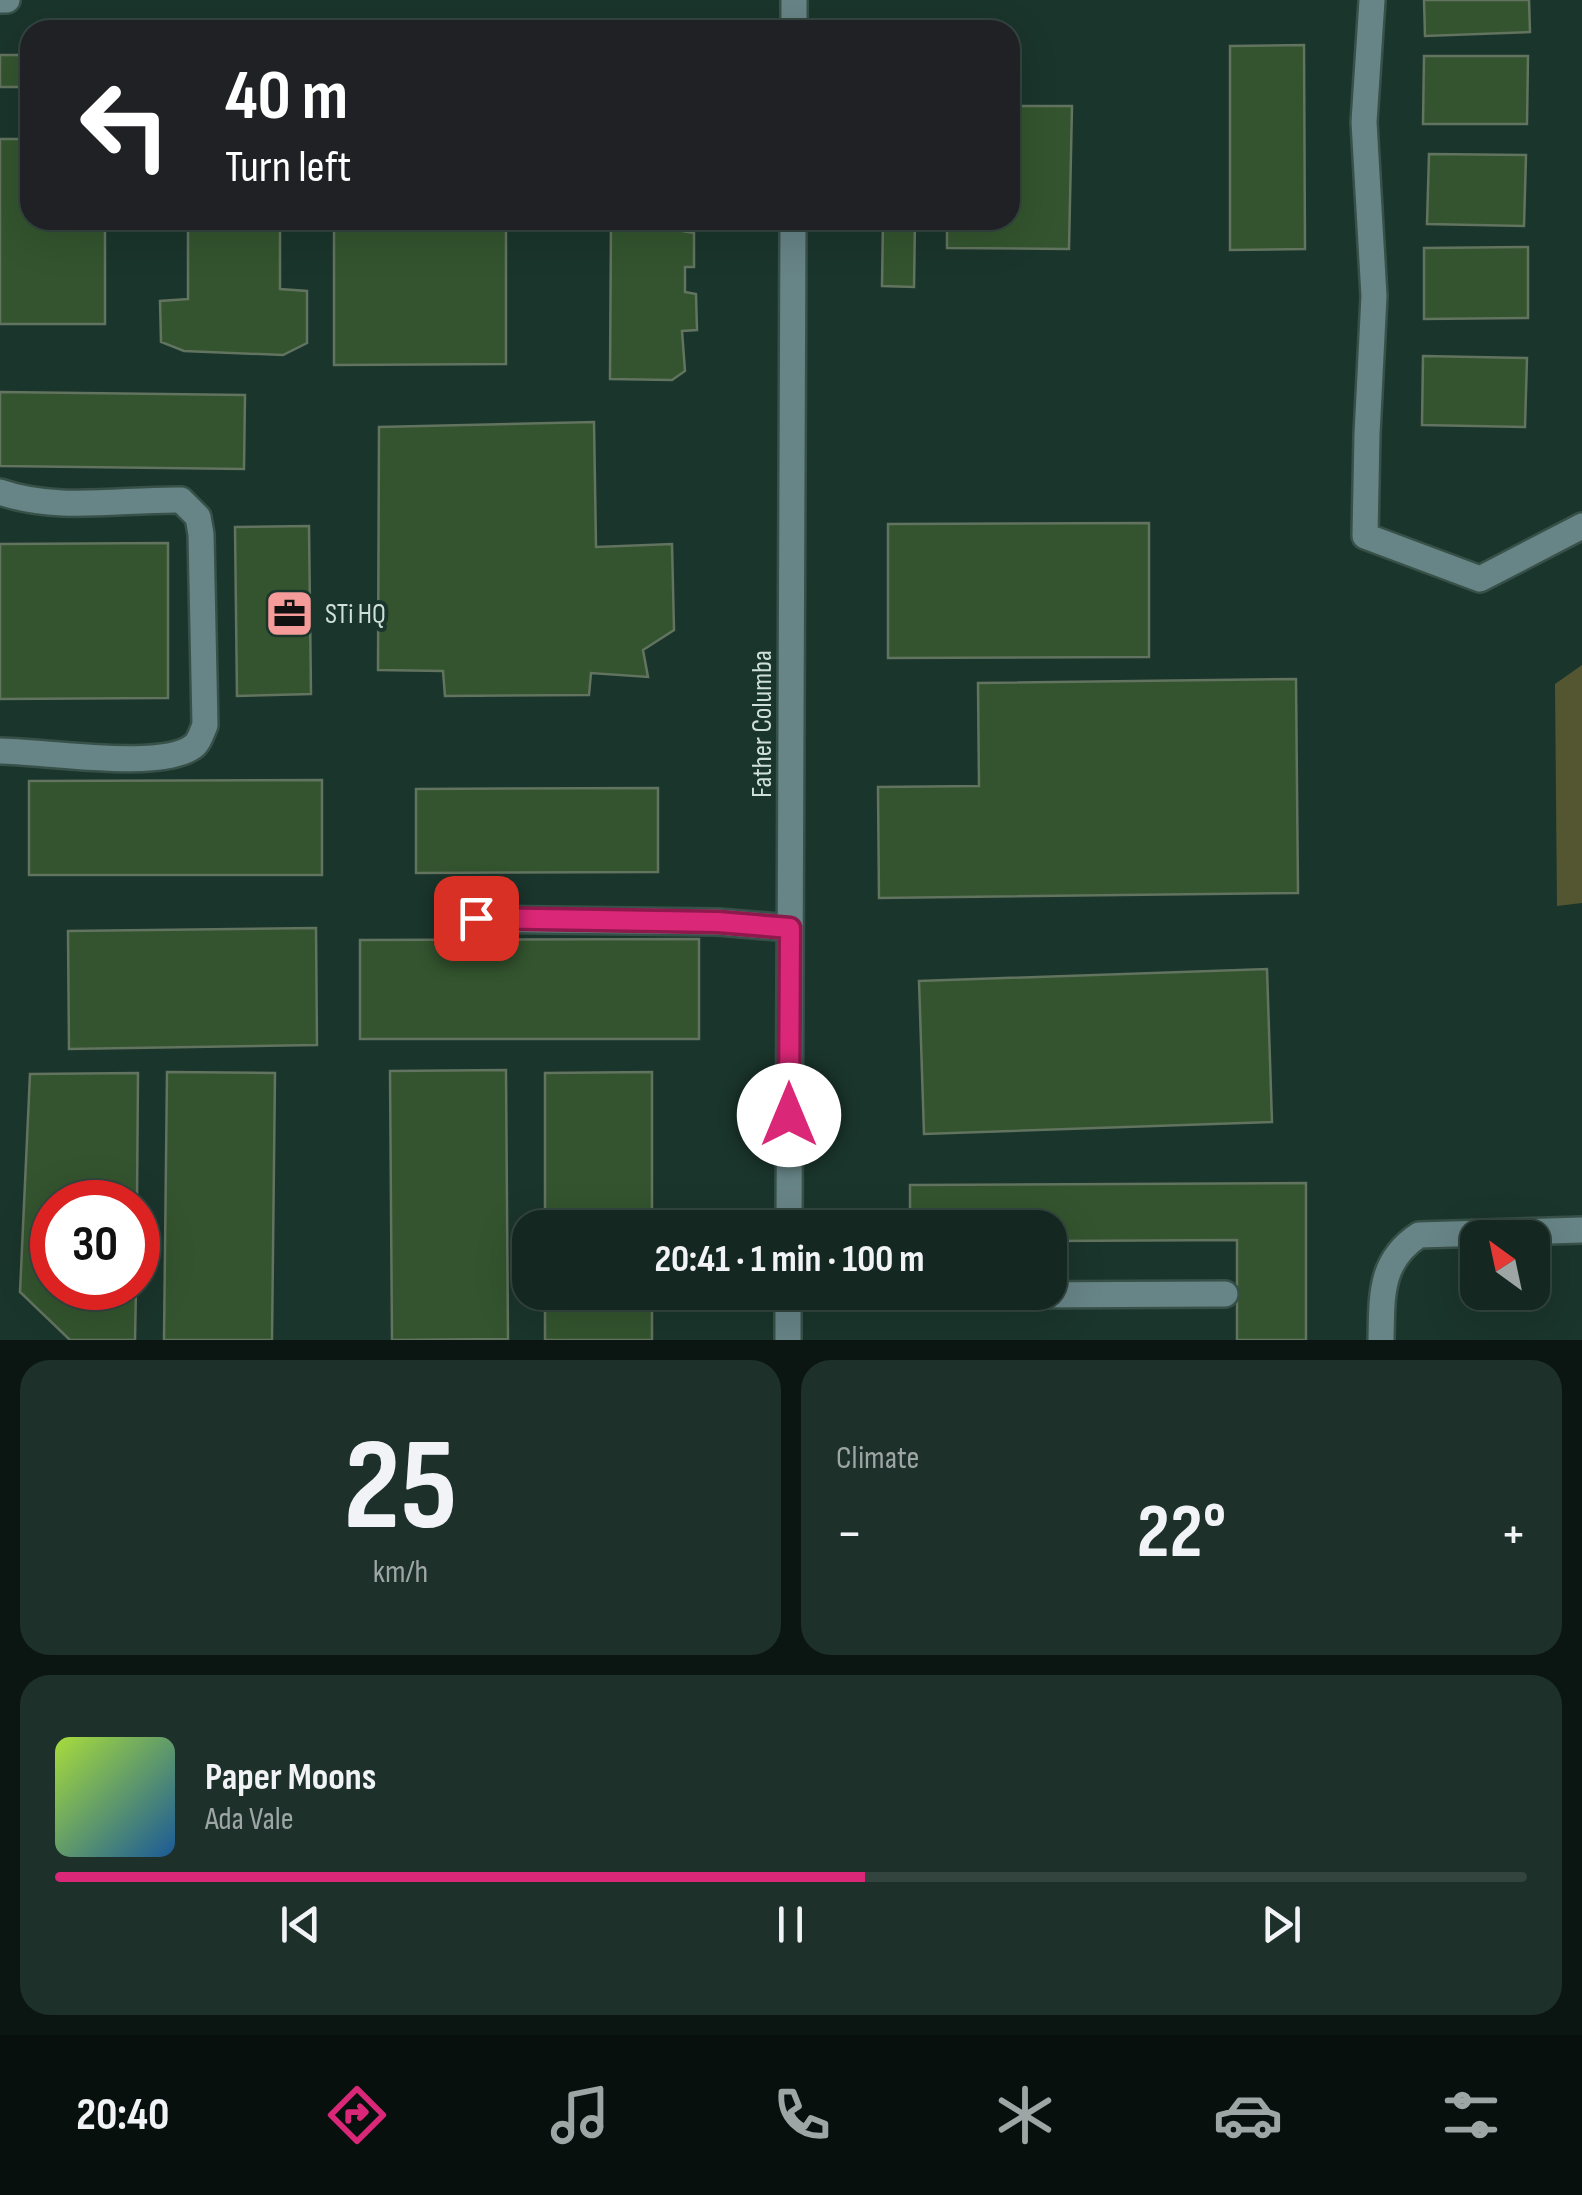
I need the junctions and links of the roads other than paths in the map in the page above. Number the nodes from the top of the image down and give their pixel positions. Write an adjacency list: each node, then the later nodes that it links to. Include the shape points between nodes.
1 (1372, 0): 4 (street, via 1364,122 1374,296 1365,536 1480,579)
2 (793, 230): 7 (street, Father Columba)
3 (0, 492): 5 (street, via 66,504 181,500 198,517 205,725 186,751 142,760)
4 (1582, 526)
5 (0, 752)
6 (476, 918): 7 (street)
7 (790, 928): 8 (street, Father Columba)
8 (789, 1210)
9 (1582, 1230): 14 (street, via 1419,1235 1391,1265 1382,1291)
10 (1067, 1294): 11 (street)
11 (1225, 1294)
12 (788, 1310): 13 (street)
13 (788, 1340)
14 (1382, 1340)

